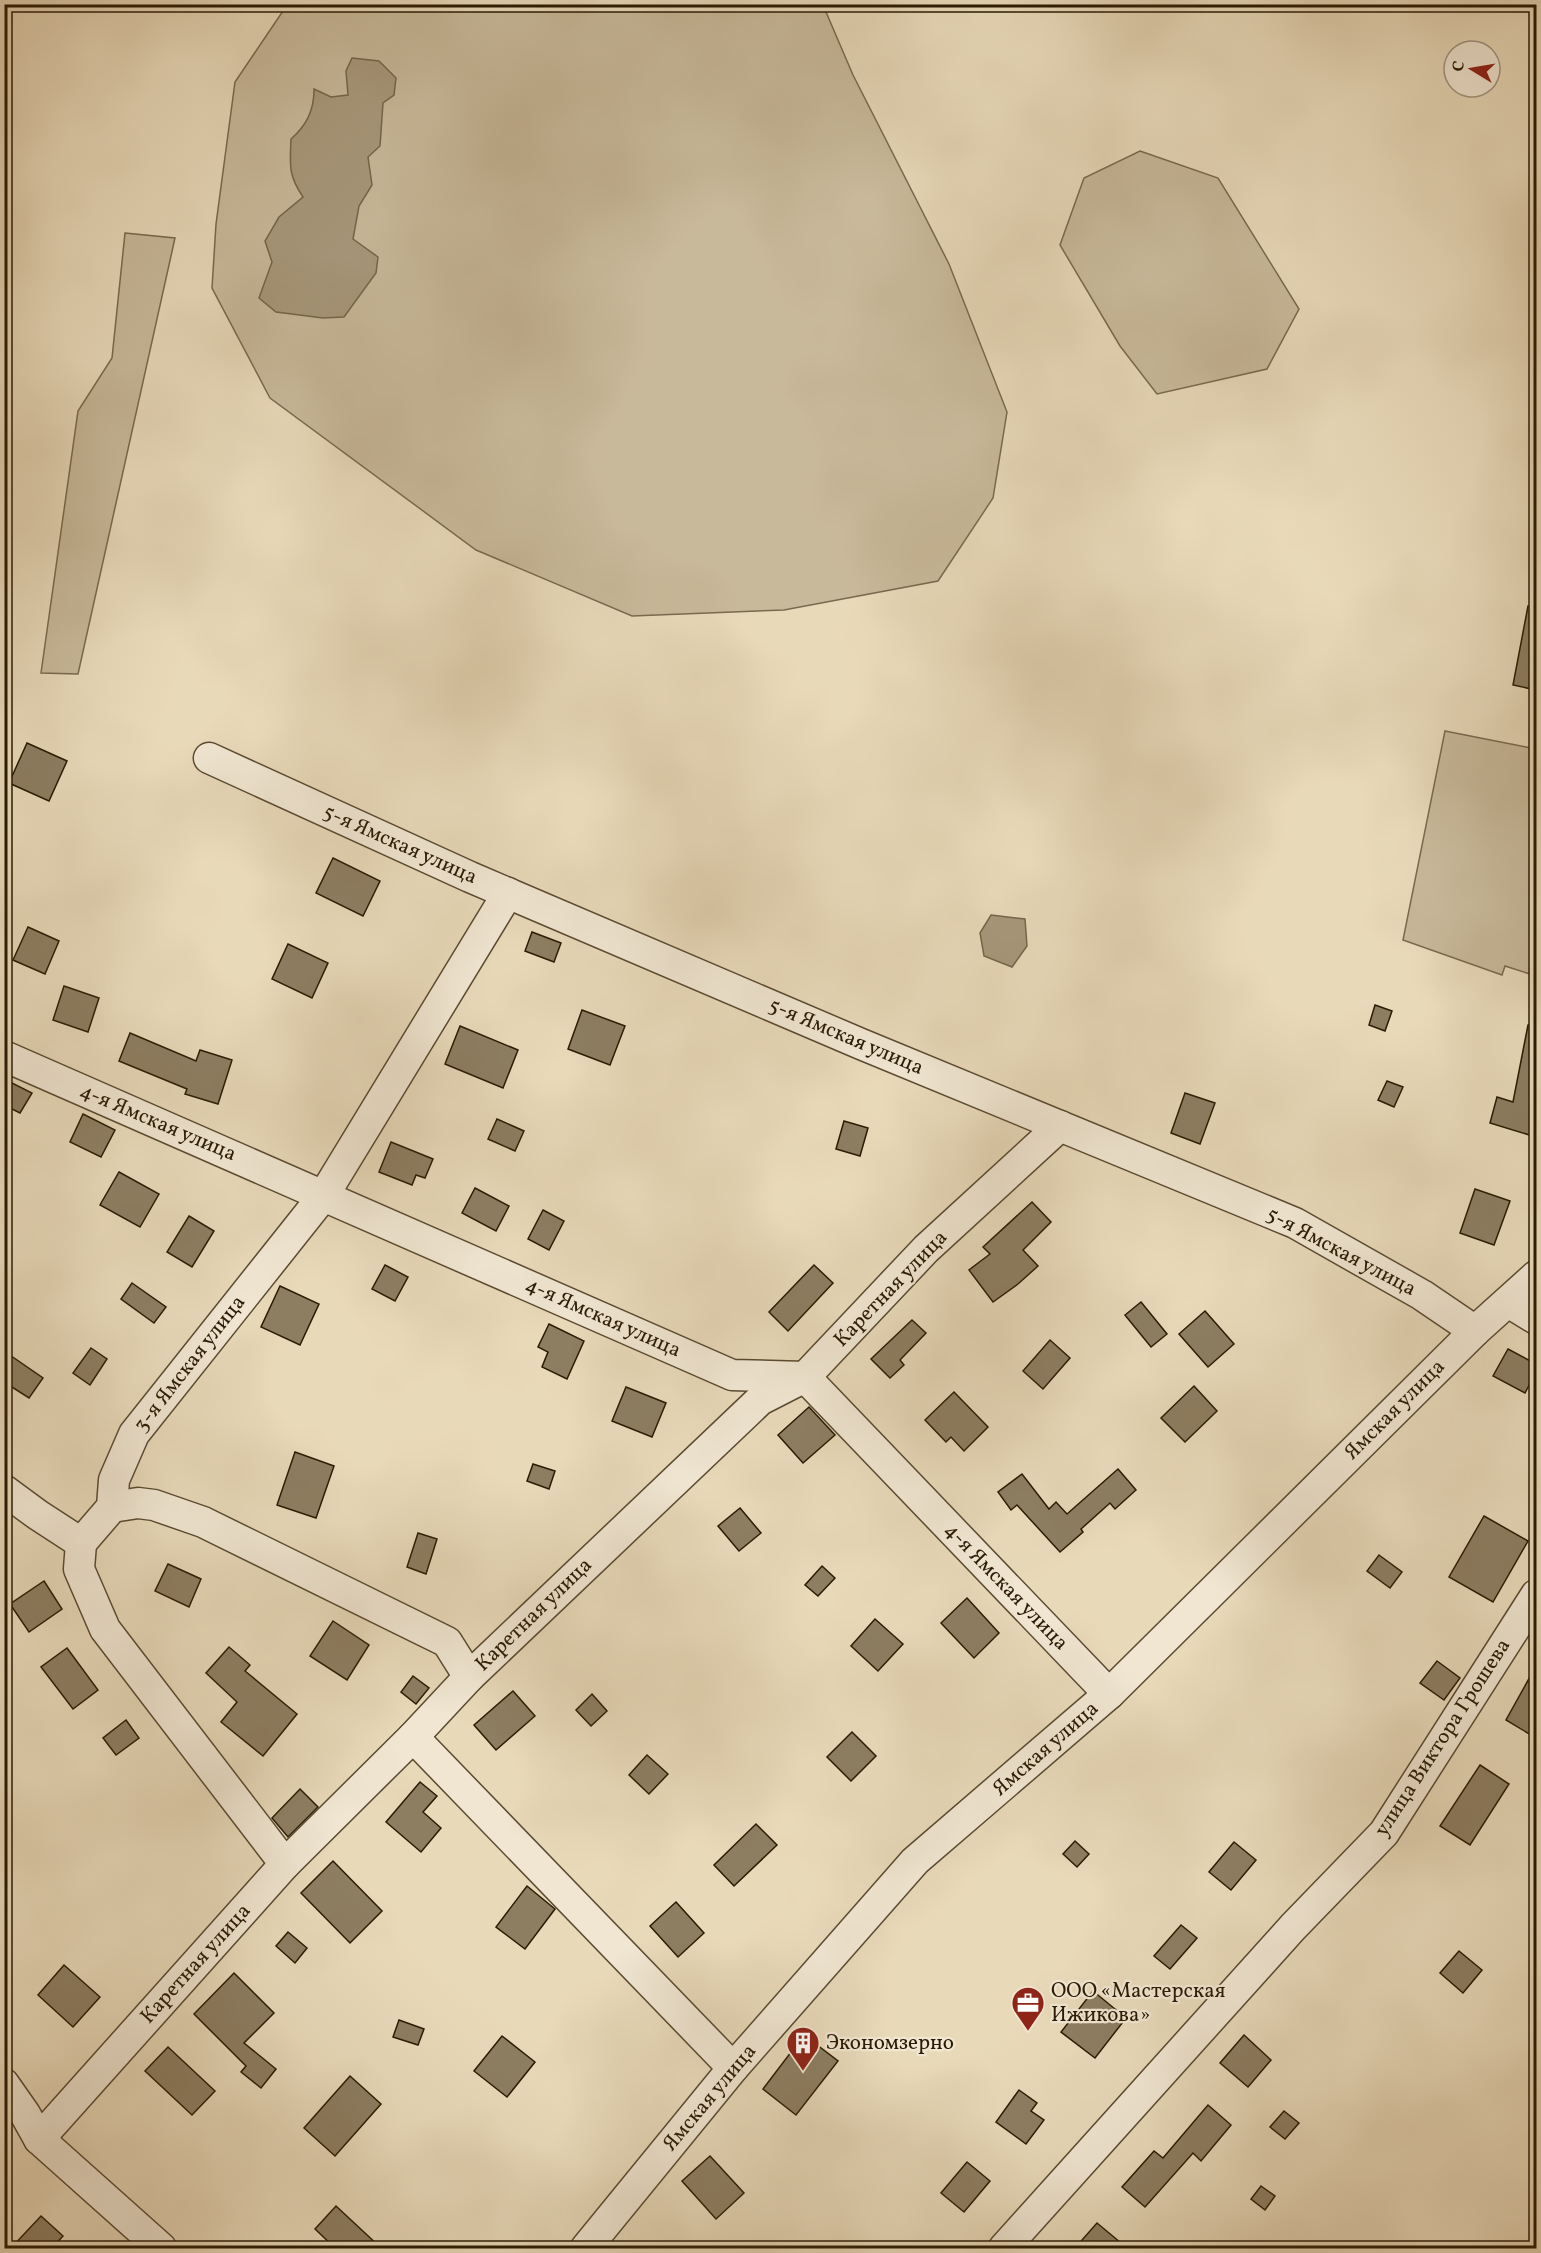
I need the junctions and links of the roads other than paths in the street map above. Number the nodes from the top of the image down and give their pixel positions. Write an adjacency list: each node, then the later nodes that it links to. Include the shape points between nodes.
1 (209, 758): 2 (street, 5-я Ямская улица)
2 (508, 893): 4 (street, 5-я Ямская улица); 5 (street, 3-я Ямская улица)
3 (4, 1056): 5 (street, 4-я Ямская улица)
4 (1060, 1126): 9 (street, 5-я Ямская улица, via 1295,1222 1422,1295); 10 (street, Каретная улица, via 926,1249)
5 (324, 1195): 10 (street, 4-я Ямская улица, via 732,1375); 12 (street, 3-я Ямская улица, via 134,1434 114,1480)
6 (1536, 1276): 7 (street, Ямская улица)
7 (1508, 1302): 8 (street); 9 (street, Ямская улица)
8 (1536, 1319)
9 (1475, 1331): 16 (street, Ямская улица)
10 (806, 1377): 15 (street, Каретная улица, via 760,1400); 16 (street, 4-я Ямская улица)
11 (4, 1490): 13 (street)
12 (112, 1507): 13 (street); 15 (street, via 154,1505 203,1522 447,1642)
13 (81, 1543): 18 (street, via 79,1569 105,1629)
14 (1536, 1595): 24 (street, улица Виктора Грошева, via 1384,1833 1293,1927)
15 (469, 1677): 17 (street, Каретная улица)
16 (1109, 1695): 19 (street, Ямская улица, via 915,1861)
17 (413, 1737): 18 (street, Каретная улица); 19 (street)
18 (285, 1864): 21 (street, Каретная улица)
19 (734, 2068): 23 (street, Ямская улица)
20 (4, 2084): 21 (street)
21 (39, 2139): 22 (street)
22 (161, 2248)
23 (586, 2248)
24 (1004, 2248)

